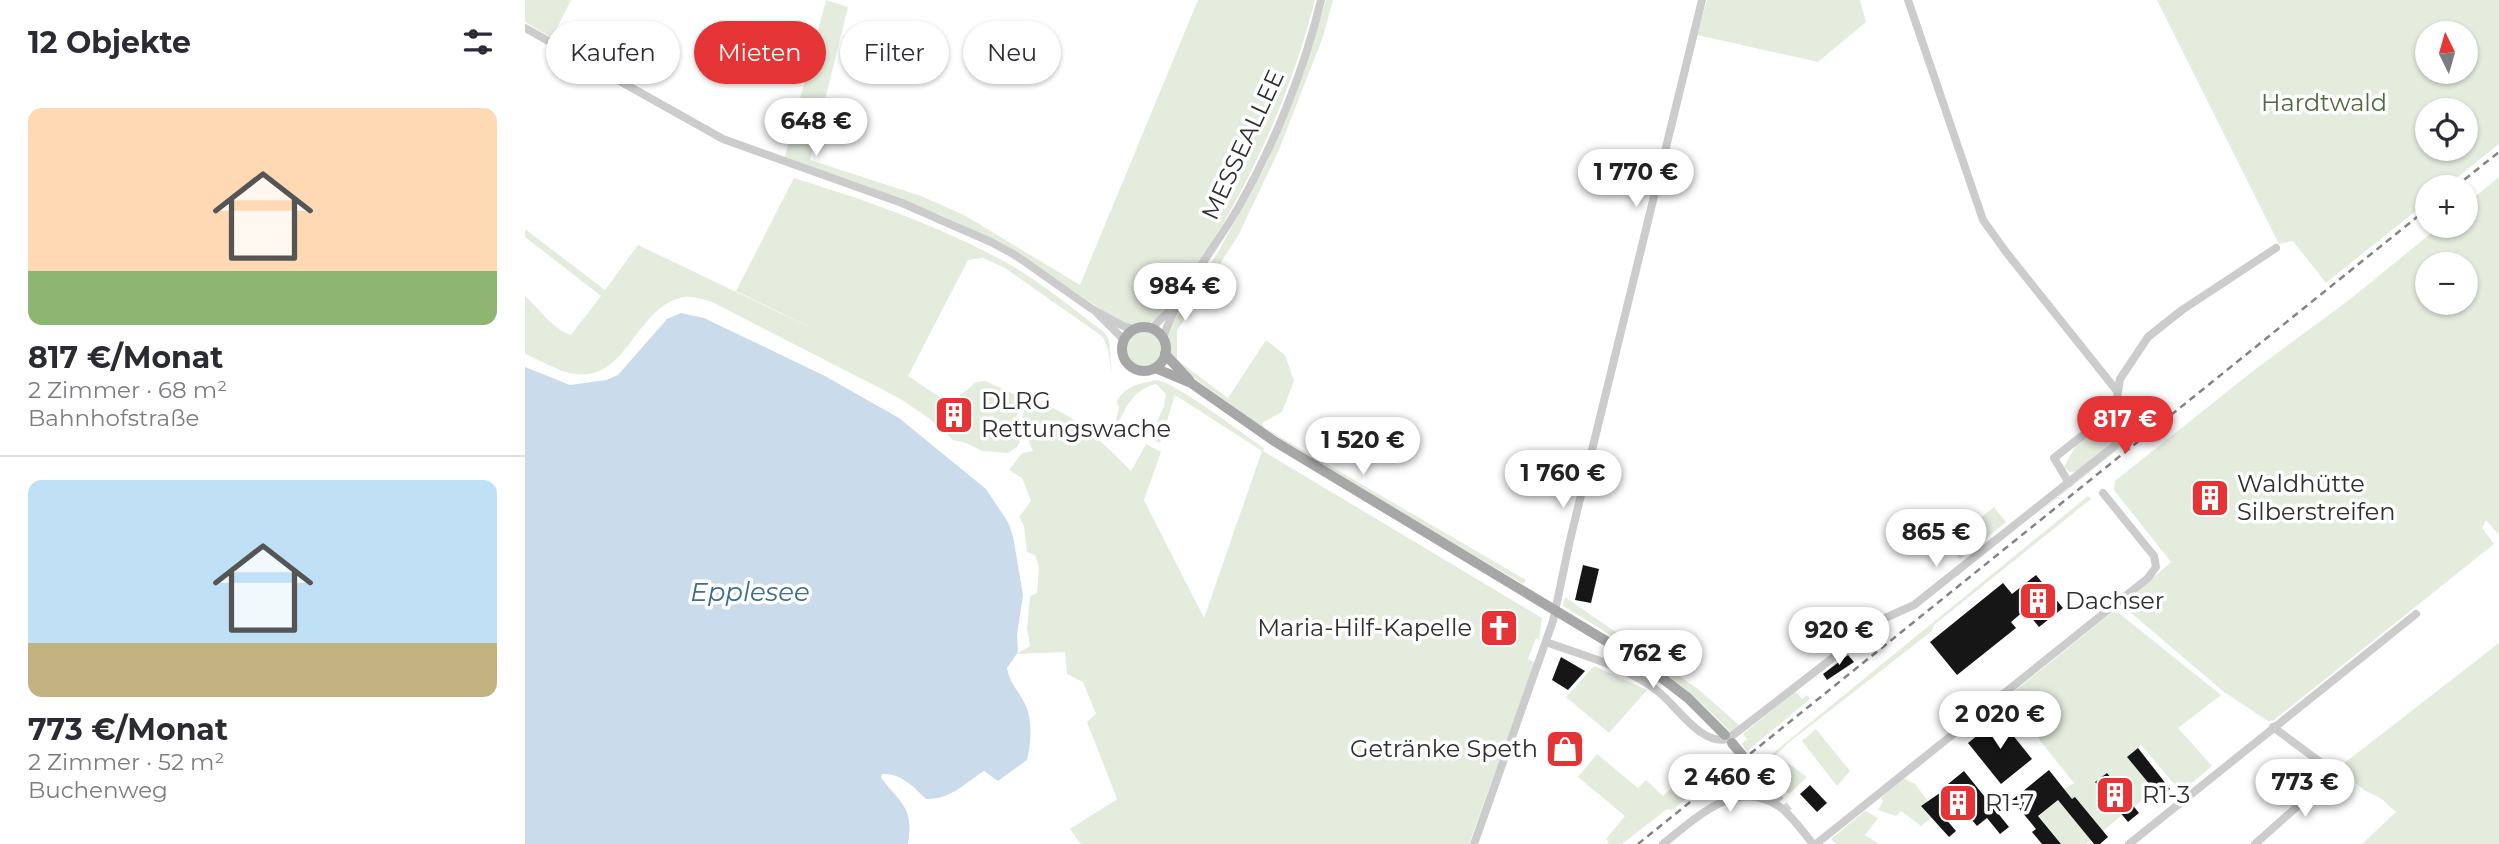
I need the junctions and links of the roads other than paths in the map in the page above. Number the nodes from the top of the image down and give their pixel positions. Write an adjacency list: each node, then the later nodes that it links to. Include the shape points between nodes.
1 (1321, 0): 6 (street, MESSEALLEE, via 1262,161)
2 (1702, 0): 20 (street)
3 (1908, 0): 15 (street, via 1983,220)
4 (525, 28): 7 (street, via 723,139 902,203 979,236 1016,255)
5 (2276, 248): 15 (street, via 2148,337)
6 (1182, 298): 8 (street, MESSEALLEE); 10 (street, MESSEALLEE)
7 (1092, 309): 9 (street); 11 (street)
8 (1151, 328): 9 (main road); 10 (main road)
9 (1134, 329): 11 (main road)
10 (1163, 338): 12 (main road)
11 (1123, 340): 13 (main road, via 1122,351 1130,366)
12 (1165, 354): 13 (main road); 14 (main road)
13 (1155, 368): 14 (main road)
14 (1191, 383): 20 (main road, via 1274,441)
15 (2117, 391): 16 (street, via 2116,404)
16 (2107, 416): 17 (street, via 2116,423 2117,440); 17 (street, via 2055,458)
17 (2069, 483): 23 (street, via 1914,605 1883,618)
18 (2103, 493): 29 (street, via 2154,556 2155,570)
19 (2416, 614): 22 (street)
20 (1555, 616): 21 (street); 23 (main road, via 1665,680)
21 (1546, 642): 23 (street, via 1636,677 1705,735 1714,740); 27 (street)
22 (2273, 727): 30 (street); 31 (street, via 2336,773)
23 (1730, 738): 24 (main road)
24 (1742, 755)
25 (1751, 766): 26 (main road)
26 (1764, 782)
27 (1473, 844)
28 (1663, 844): 29 (street, via 1719,803 1751,796 1781,808)
29 (1814, 844)
30 (2129, 844)
31 (2255, 844)

